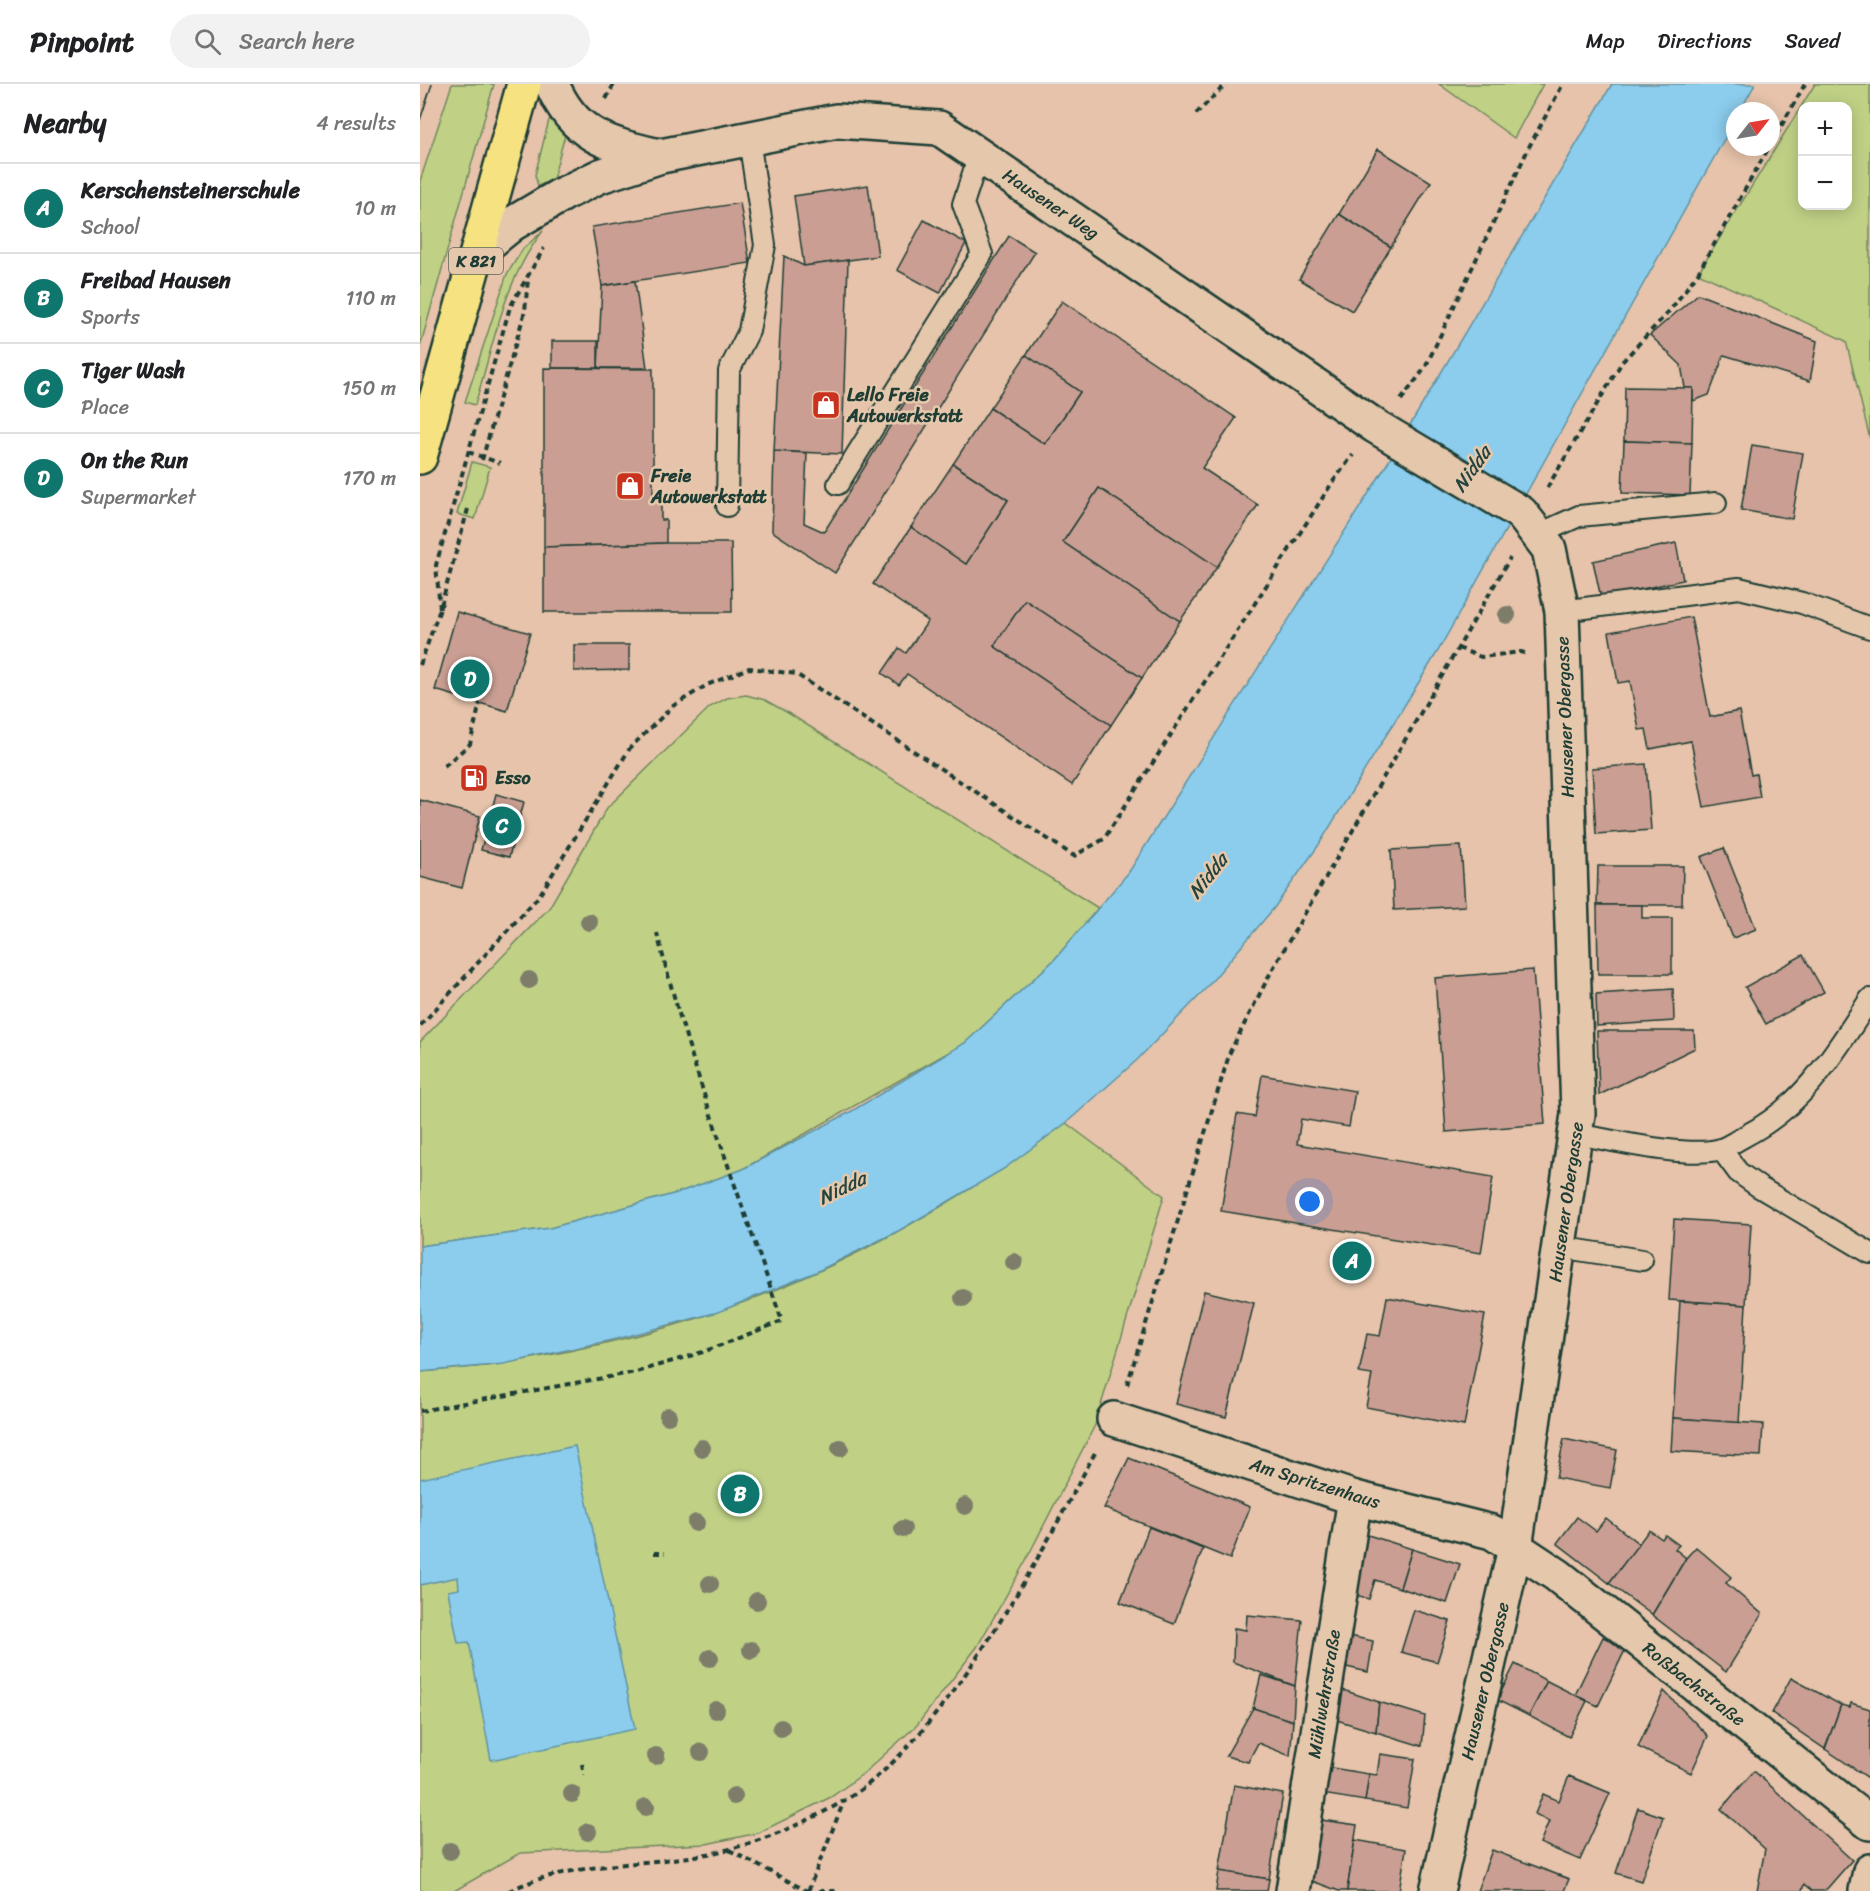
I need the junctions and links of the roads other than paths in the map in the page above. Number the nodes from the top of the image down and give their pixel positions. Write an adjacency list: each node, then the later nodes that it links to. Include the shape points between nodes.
1 (524, 84): 6 (main road, K 821)
2 (552, 84): 5 (street, Hausener Weg, via 559,103 584,131 607,144)
3 (749, 139): 4 (street, Hausener Weg, via 837,121 939,128); 5 (street, Hausener Weg); 10 (lane, via 765,245 750,331 729,371)
4 (979, 155): 8 (lane, via 963,204 982,254); 11 (street, Hausener Weg, via 1385,432)
5 (661, 156): 6 (street, Hausener Weg, via 600,176 563,194 512,224)
6 (479, 251): 7 (main road, K 821)
7 (420, 457)
8 (838, 484)
9 (1716, 503): 11 (lane)
10 (727, 506)
11 (1530, 523): 12 (street, Hausener Obergasse, via 1549,549)
12 (1562, 611): 13 (lane, via 1739,588 1802,603); 15 (street, Hausener Obergasse)
13 (1870, 628)
14 (1870, 999): 16 (lane, via 1818,1078 1790,1106 1757,1130)
15 (1576, 1134): 16 (lane, via 1686,1151); 17 (street, Hausener Obergasse)
16 (1720, 1149): 18 (lane, via 1738,1172 1758,1187)
17 (1560, 1247): 19 (lane); 22 (street, Hausener Obergasse)
18 (1870, 1254)
19 (1642, 1260)
20 (1114, 1419): 21 (street, Am Spritzenhaus)
21 (1355, 1498): 22 (street, Am Spritzenhaus, via 1492,1532); 25 (street, Mühlwehrstraße)
22 (1515, 1548): 23 (street, Roßbachstraße, via 1557,1575); 26 (street, Hausener Obergasse)
23 (1870, 1823)
24 (1870, 1871): 27 (street)
25 (1293, 1891)
26 (1437, 1891)
27 (1866, 1891)

